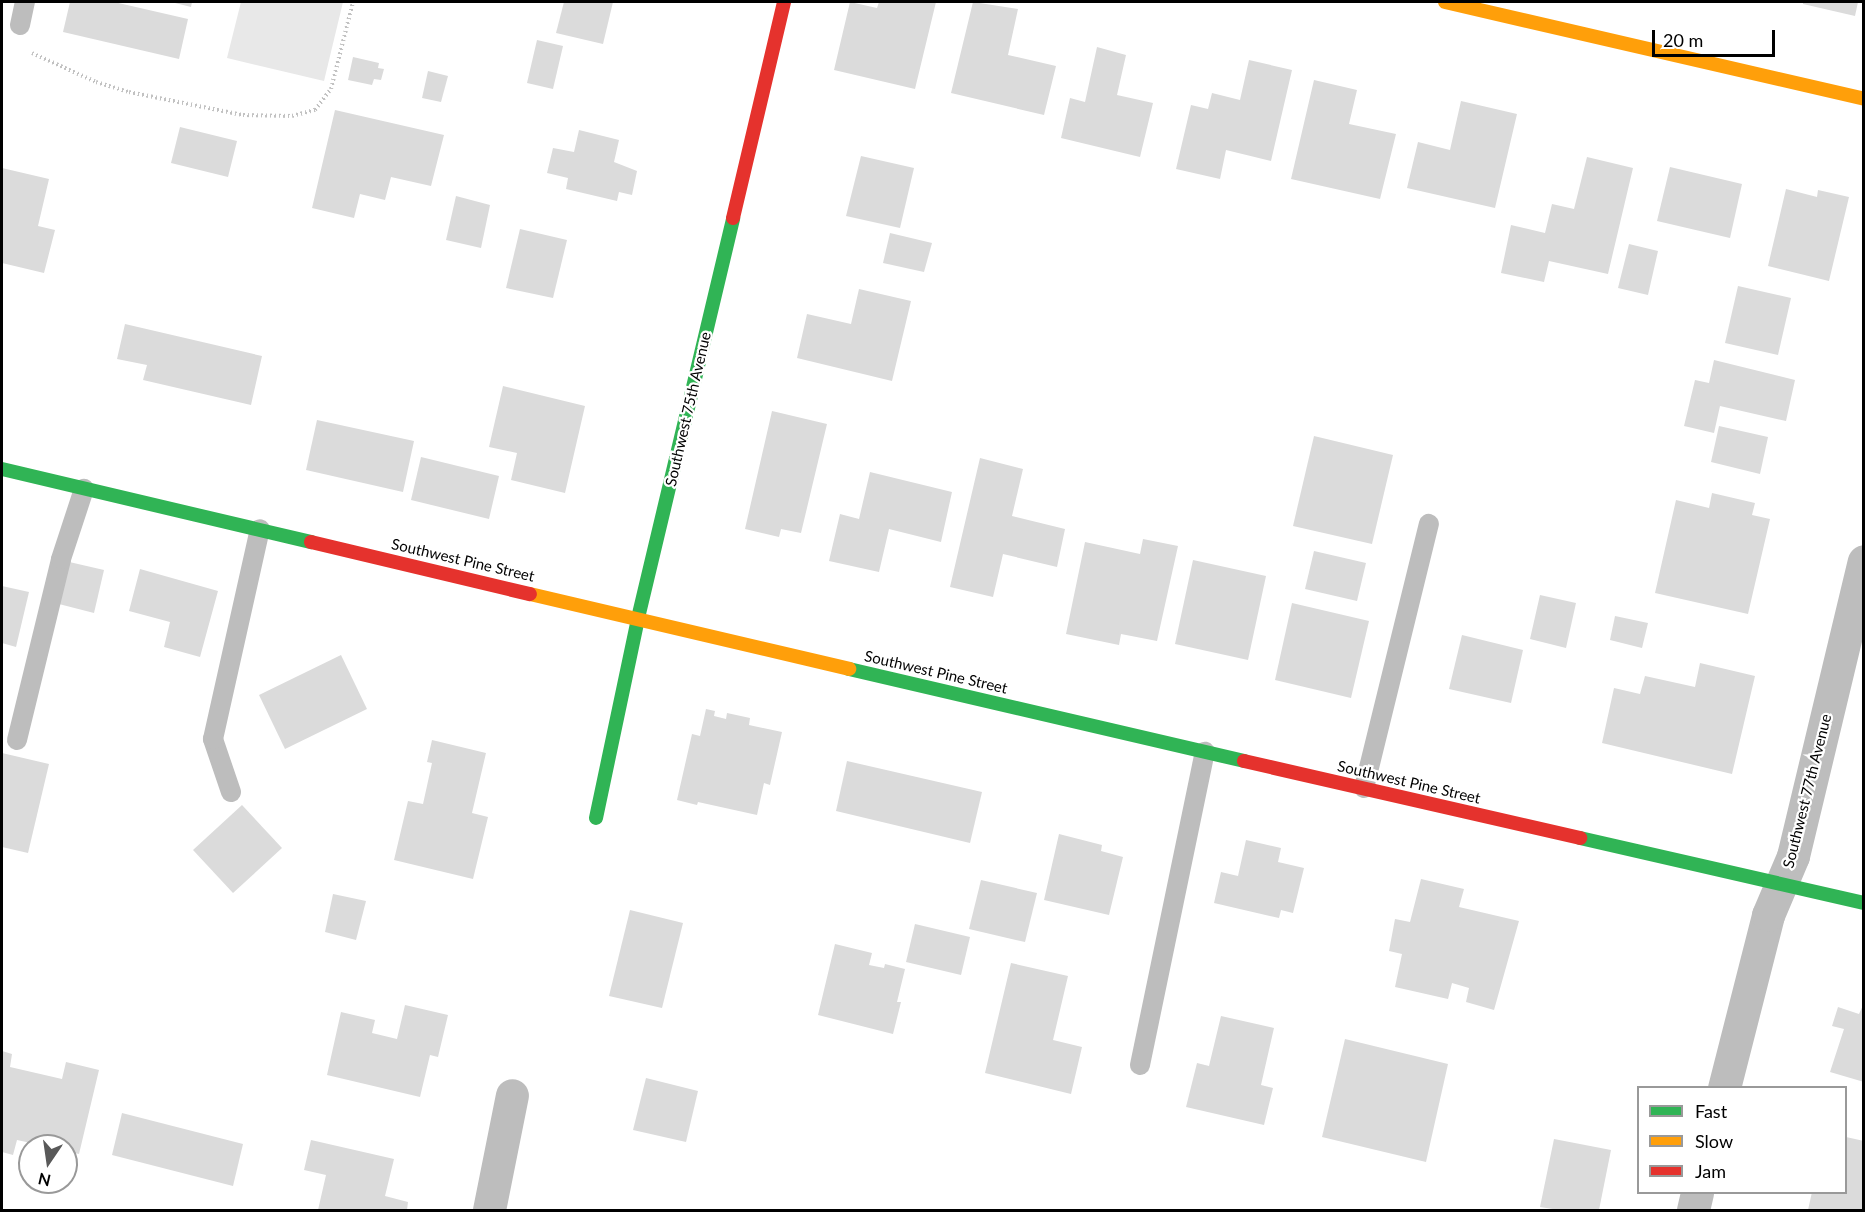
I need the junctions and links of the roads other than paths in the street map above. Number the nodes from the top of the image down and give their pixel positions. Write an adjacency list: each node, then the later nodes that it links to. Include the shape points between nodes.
1 (25, 2): 5 (lane)
2 (784, 2): 12 (street, Southwest 75th Avenue)
3 (1445, 2): 4 (street)
4 (1510, 9): 6 (street)
5 (20, 25)
6 (1863, 99)
7 (2, 469): 8 (street, Southwest Pine Street)
8 (84, 489): 10 (street, Southwest Pine Street); 13 (lane, via 61,559)
9 (1429, 524): 15 (lane)
10 (260, 529): 12 (street, Southwest Pine Street); 16 (lane, via 213,739)
11 (1863, 561): 18 (street, Southwest 77th Avenue, via 1793,856)
12 (638, 618): 14 (street, Southwest Pine Street); 17 (street, Southwest 75th Avenue)
13 (17, 740)
14 (1205, 752): 15 (street, Southwest Pine Street); 20 (lane)
15 (1364, 789): 18 (street, Southwest Pine Street)
16 (231, 792)
17 (597, 818)
18 (1782, 884): 19 (street, Southwest Pine Street); 21 (street, Southwest 77th Avenue, via 1768,915)
19 (1863, 903)
20 (1140, 1065)
21 (1725, 1086)
22 (512, 1095): 24 (street)
23 (1697, 1194): 25 (street)
24 (489, 1210)
25 (1693, 1210)

